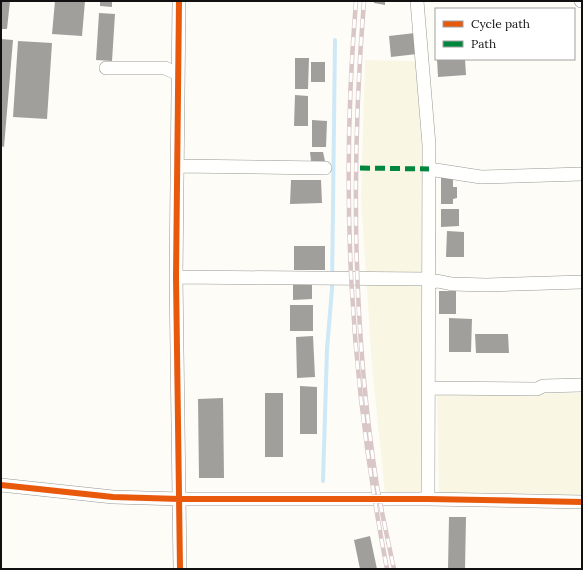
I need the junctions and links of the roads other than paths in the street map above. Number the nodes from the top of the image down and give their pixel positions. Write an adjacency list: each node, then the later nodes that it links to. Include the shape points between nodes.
1 (179, 1): 4 (street)
2 (417, 1): 7 (street)
3 (106, 68): 4 (street, via 165,68)
4 (178, 74): 5 (street)
5 (177, 166): 6 (street); 9 (street)
6 (325, 168)
7 (429, 169): 8 (street, via 481,177); 10 (street)
8 (582, 174)
9 (176, 277): 10 (street); 15 (street)
10 (429, 281): 11 (street, via 452,284); 13 (street)
11 (582, 282)
12 (582, 385): 13 (street, via 543,386 537,389)
13 (429, 388): 16 (street)
14 (1, 485): 15 (street, via 113,497)
15 (180, 499): 16 (street); 18 (street)
16 (428, 499): 17 (street)
17 (582, 502)
18 (180, 569)

